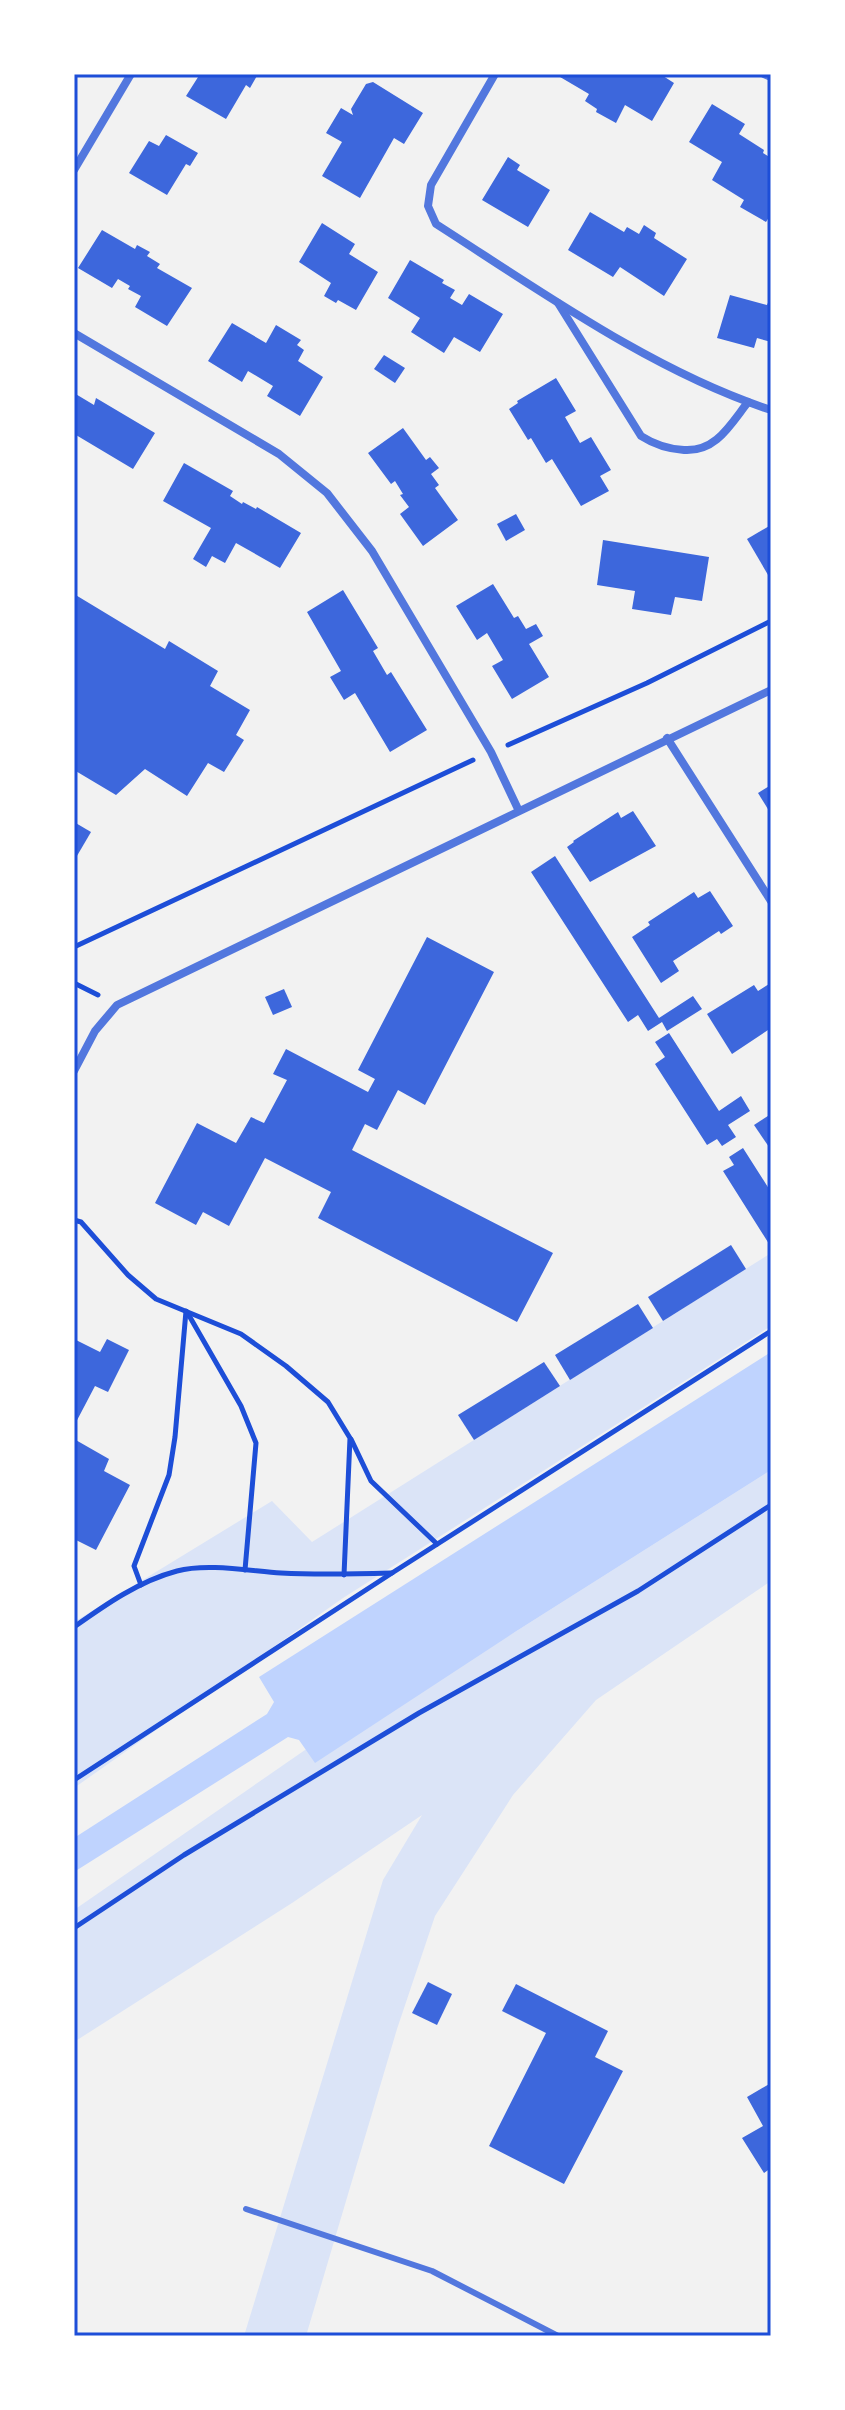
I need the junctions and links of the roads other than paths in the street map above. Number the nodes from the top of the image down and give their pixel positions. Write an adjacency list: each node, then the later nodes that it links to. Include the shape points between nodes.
1 (131, 74): 5 (street)
2 (495, 74): 6 (street, via 431,185 430,216)
3 (764, 74): 4 (street)
4 (771, 77)
5 (74, 170)
6 (558, 302): 8 (street, via 669,365); 8 (street, via 641,436 650,442 666,449 708,447)
7 (74, 333): 12 (street, via 279,454 327,493 372,551 491,752)
8 (748, 402): 9 (street)
9 (771, 410)
10 (771, 690): 11 (street)
11 (667, 738): 12 (street); 13 (street)
12 (518, 809): 14 (street, via 117,1005 95,1031)
13 (771, 901)
14 (74, 1071)
15 (246, 2209): 16 (lane, via 432,2271)
16 (558, 2336)

